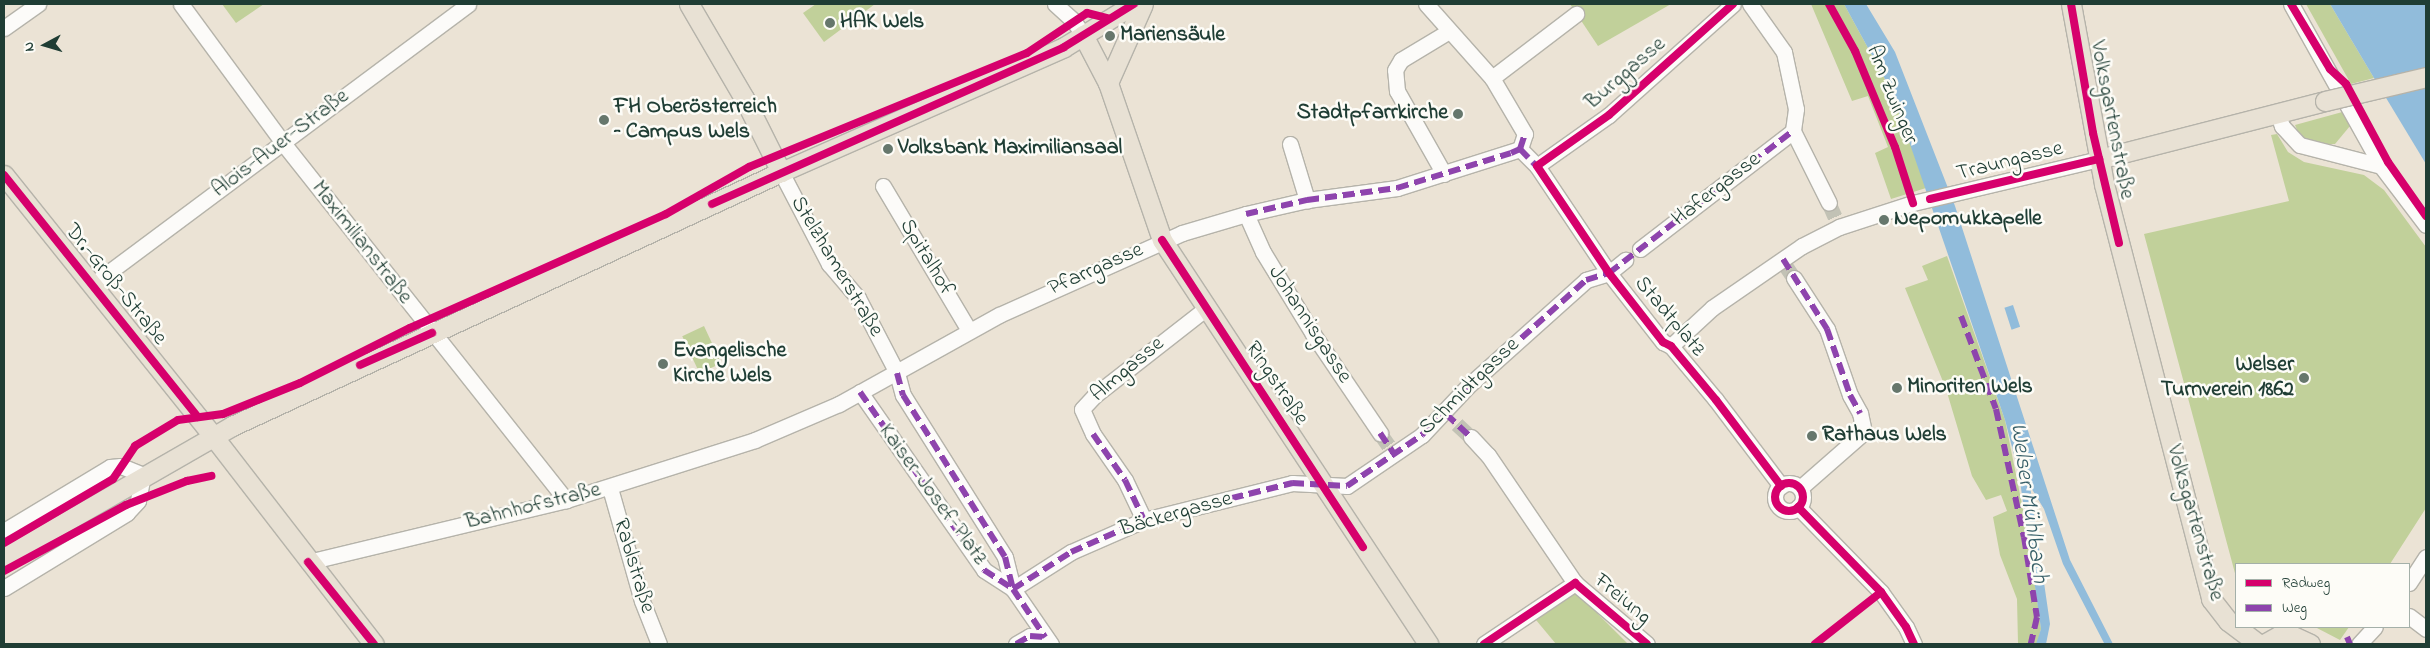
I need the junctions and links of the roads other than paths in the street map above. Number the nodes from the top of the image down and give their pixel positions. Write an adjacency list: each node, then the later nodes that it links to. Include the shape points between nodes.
1 (38, 4): 14 (street)
2 (181, 4): 22 (street, Maximilianstraße)
3 (468, 4): 22 (street, Alois-Auer-Straße)
4 (689, 4): 28 (main road, Stelzhamerstraße, via 744,98)
5 (1055, 4): 16 (street, via 1073,20)
6 (1134, 4): 16 (main road)
7 (1143, 4): 19 (main road)
8 (1426, 4): 15 (street)
9 (1733, 4): 26 (street, Burggasse, via 1609,115)
10 (1750, 4): 21 (street, via 1784,52 1796,109)
11 (2071, 4): 25 (main road, Volksgartenstraße)
12 (2291, 4): 27 (street)
13 (1576, 14): 18 (street)
14 (4, 28)
15 (1449, 31): 18 (street); 29 (street, via 1401,60 1395,70 1397,91)
16 (1083, 35): 19 (main road, Ringstraße); 28 (main road, via 1064,47)
17 (2426, 77): 20 (main road, Traungasse, bridge)
18 (1492, 78): 24 (street, via 1525,134)
19 (1108, 83): 36 (main road, Ringstraße)
20 (2278, 115): 25 (main road, Traungasse); 27 (street, via 2282,126 2300,145)
21 (1793, 131): 33 (street); 37 (street, Hafergasse)
22 (283, 143): 41 (street, Alois-Auer-Straße); 44 (street, Maximilianstraße)
23 (1290, 144): 32 (street)
24 (1520, 149): 26 (street, Stadtplatz); 29 (street, Pfarrgasse)
25 (2099, 159): 39 (street, Traungasse, via 1838,223); 70 (main road, Volksgartenstraße, via 2211,600)
26 (1537, 166): 40 (street, Stadtplatz)
27 (2381, 166): 35 (street)
28 (781, 172): 44 (main road); 46 (street, Stelzhamerstraße, via 829,264 858,298)
29 (1444, 174): 32 (street, Pfarrgasse, via 1397,188)
30 (4, 175): 41 (main road, Dr.-Groß-Straße)
31 (883, 186): 43 (street, Spitalhof)
32 (1307, 200): 34 (street, Pfarrgasse)
33 (1828, 203)
34 (1246, 214): 36 (street, Pfarrgasse); 50 (street, Johannisgasse, via 1263,252 1313,334)
35 (2426, 224)
36 (1162, 240): 42 (main road, Ringstraße); 43 (street, Pfarrgasse)
37 (1640, 249)
38 (1625, 260): 40 (street)
39 (1788, 268): 45 (street, Traungasse, via 1712,308); 57 (street, via 1827,329 1864,432)
40 (1609, 273): 45 (street, Stadtplatz, via 1663,342); 48 (street, Schmidtgasse, via 1586,280 1558,304 1468,386)
41 (93, 284): 51 (main road, Dr.-Groß-Straße)
42 (1204, 308): 54 (main road, Ringstraße); 60 (street, Almgasse, via 1082,409 1093,434 1124,480)
43 (969, 330): 46 (street, Pfarrgasse)
44 (432, 333): 51 (main road); 58 (street, Maximilianstraße)
45 (1671, 346): 55 (street, Stadtplatz)
46 (897, 373): 47 (street, Bahnhofstraße); 68 (street, Kaiser-Josef-Platz, via 903,395 1005,557)
47 (860, 392): 56 (street, Bahnhofstraße, via 755,440); 68 (street, Kaiser-Josef-Platz, via 984,570)
48 (1446, 414): 49 (street); 54 (street, Schmidtgasse, via 1347,486)
49 (1457, 424)
50 (1380, 433)
51 (213, 436): 53 (main road); 64 (main road)
52 (1471, 437): 66 (street, Freiung, via 1488,455)
53 (143, 475): 61 (street, via 121,466 110,467); 62 (main road); 67 (street, via 138,501 127,513)
54 (1323, 486): 60 (street, Bäckergasse, via 1292,483); 78 (main road, Ringstraße)
55 (1781, 486): 57 (street, via 1788,483); 59 (street, via 1776,494 1780,507)
56 (610, 488): 58 (street, Bahnhofstraße); 76 (street, Rablstraße, via 642,601)
57 (1800, 488): 59 (street, via 1803,500)
58 (566, 500): 64 (street, Bahnhofstraße)
59 (1798, 508): 81 (street, via 1882,592)
60 (1144, 520): 68 (street, Bäckergasse, via 1071,552)
61 (4, 532)
62 (4, 557)
63 (2426, 557): 65 (street)
64 (308, 562): 75 (main road)
65 (2410, 582)
66 (1575, 583): 79 (street); 80 (street, Freiung)
67 (4, 588)
68 (1013, 589): 74 (street, Kaiser-Josef-Platz)
69 (2410, 617): 73 (street)
70 (2235, 627)
71 (2236, 628): 82 (main road, Volksgartenstraße)
72 (2374, 628): 85 (street)
73 (2426, 629)
74 (1048, 641): 77 (street, via 1030,636)
75 (374, 644)
76 (659, 644)
77 (1016, 644)
78 (1428, 644)
79 (1484, 644)
80 (1647, 644)
81 (1914, 644)
82 (2259, 644)
83 (2264, 644): 84 (main road, via 2280,636 2291,635)
84 (2310, 644)
85 (2358, 644)

